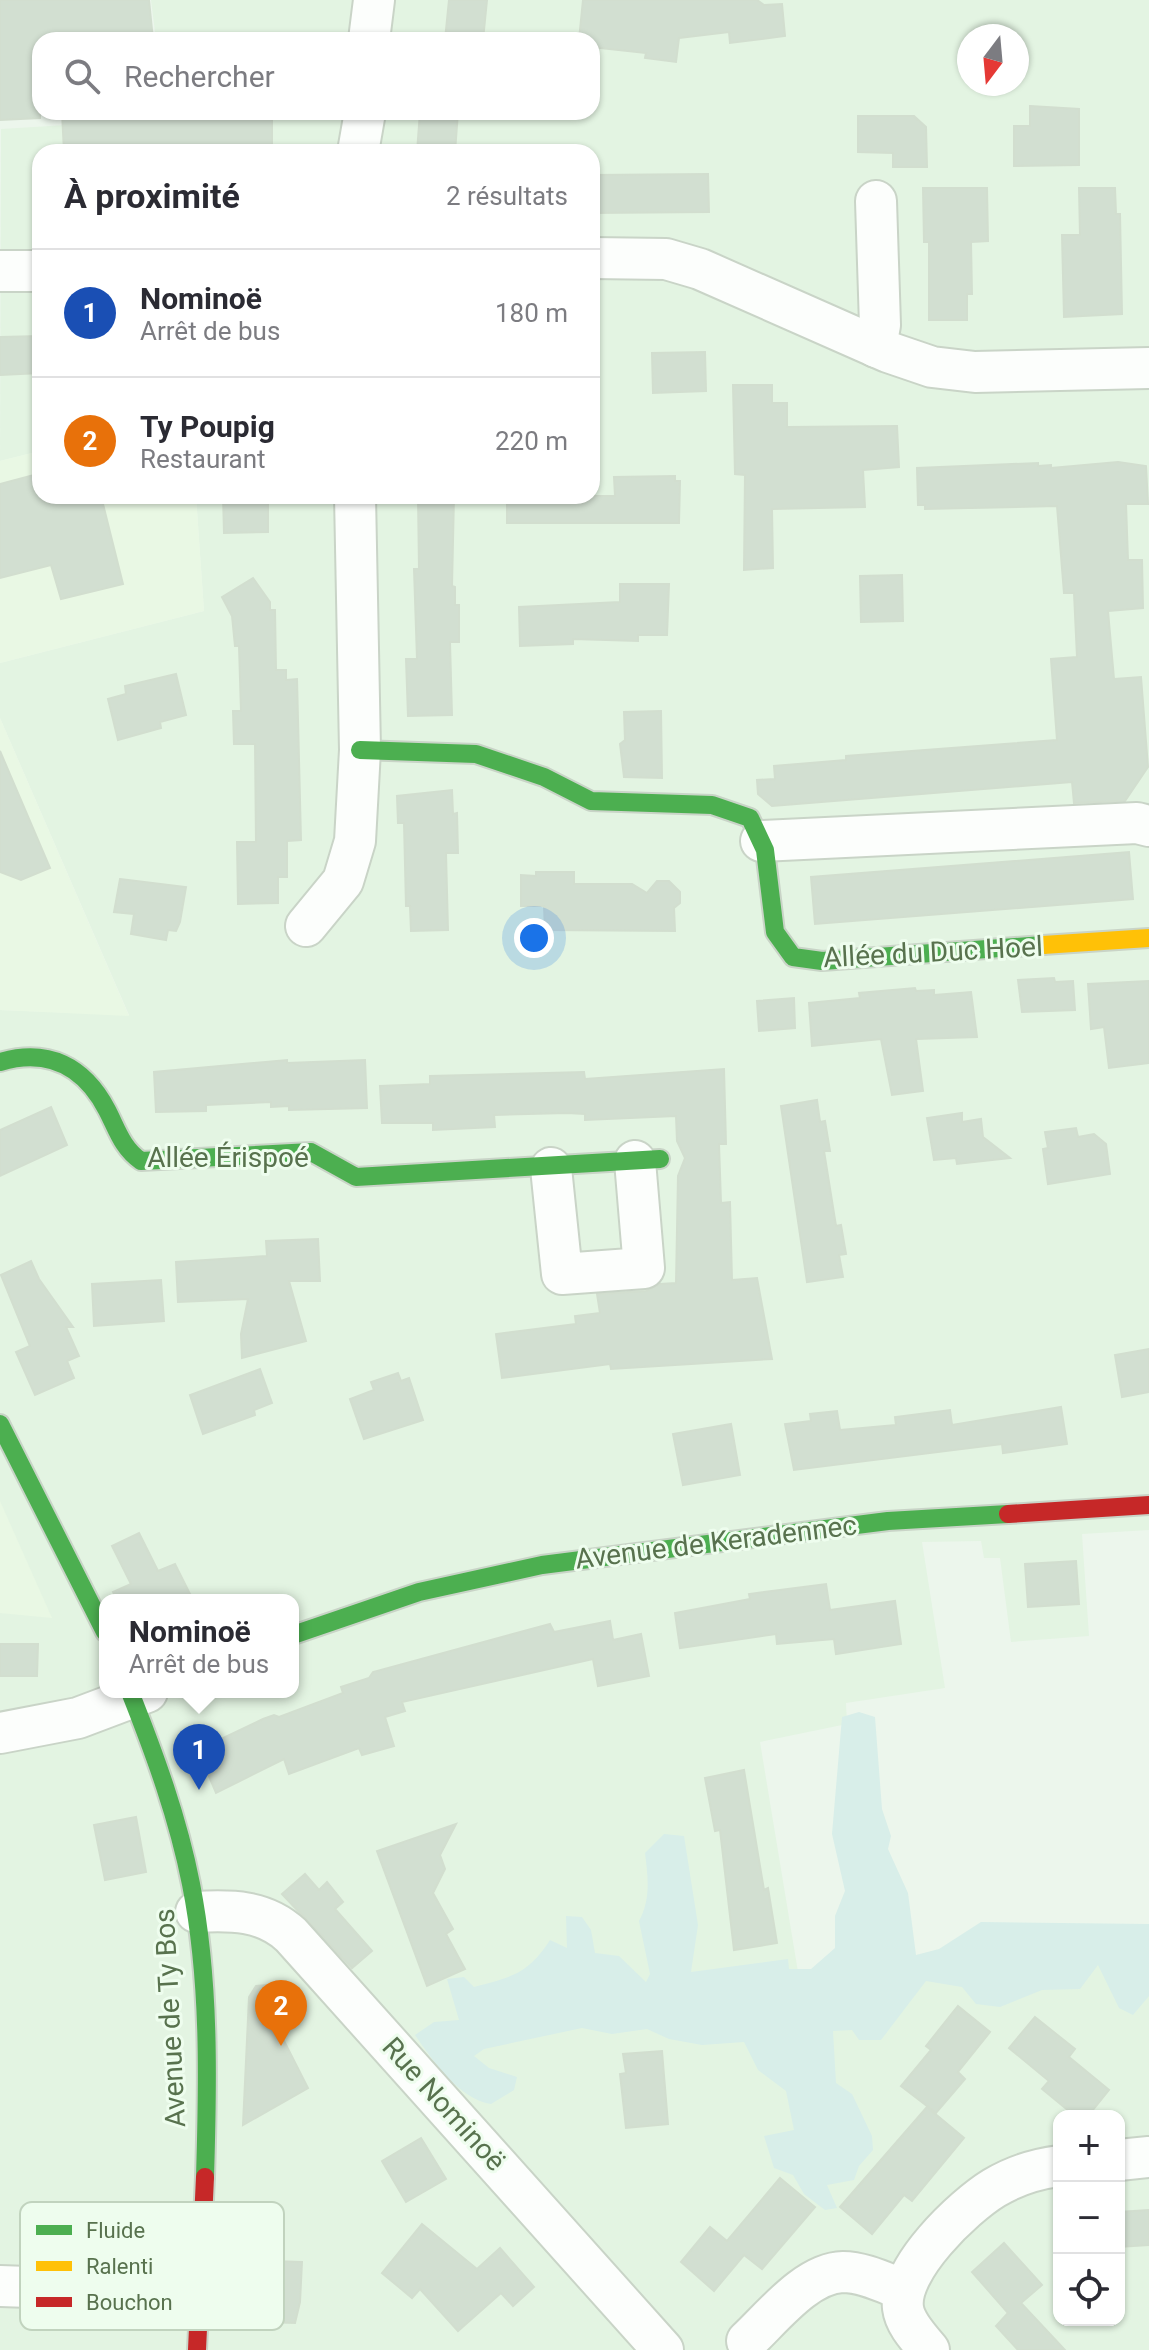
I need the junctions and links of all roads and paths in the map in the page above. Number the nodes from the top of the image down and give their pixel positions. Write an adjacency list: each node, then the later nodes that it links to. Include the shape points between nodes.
1 (374, 0): 2 (street)
2 (370, 32)
3 (364, 120): 4 (street)
4 (359, 144)
5 (876, 201): 9 (street)
6 (600, 258): 9 (street, via 666,259 700,269)
7 (0, 271): 8 (street)
8 (32, 271)
9 (876, 347): 10 (street, via 919,364 961,371)
10 (1149, 368)
11 (355, 504): 12 (street)
12 (360, 750): 14 (street, via 476,754 544,777 591,801 712,805 750,818); 15 (street, via 352,857 334,894)
13 (1149, 826): 14 (street, via 1050,824)
14 (761, 841): 16 (street, Allée du Duc Hoel, via 775,932 793,957 822,961)
15 (306, 926)
16 (1149, 938)
17 (0, 1062): 19 (street, Allée Érispoé, via 42,1054 77,1069 101,1098 125,1150 141,1161 311,1152 356,1177)
18 (648, 1160): 19 (street, Allée Érispoé); 19 (street, Allée Érispoé, via 644,1268 562,1274)
19 (551, 1168)
20 (0, 1424): 22 (street)
21 (1149, 1505): 23 (street, Avenue de Keradennec, via 859,1524 542,1565 419,1592)
22 (99, 1620)
23 (299, 1633)
24 (126, 1698): 26 (street, via 78,1718)
25 (137, 1698): 27 (street, Avenue de Ty Bos)
26 (0, 1733)
27 (196, 1912): 31 (street, Avenue de Ty Bos, via 205,2091); 38 (street, Rue Nominoë, via 242,1912 271,1921 291,1935)
28 (1149, 2157): 29 (street)
29 (1125, 2159)
30 (1053, 2167): 34 (street, via 1021,2174 979,2199 933,2242)
31 (202, 2202)
32 (0, 2286): 33 (street)
33 (20, 2287)
34 (904, 2290): 36 (street, via 864,2276 832,2275 805,2287); 39 (street, via 907,2322)
35 (198, 2330): 37 (street, Avenue de Ty Bos)
36 (747, 2341)
37 (197, 2350)
38 (663, 2350)
39 (929, 2350)

